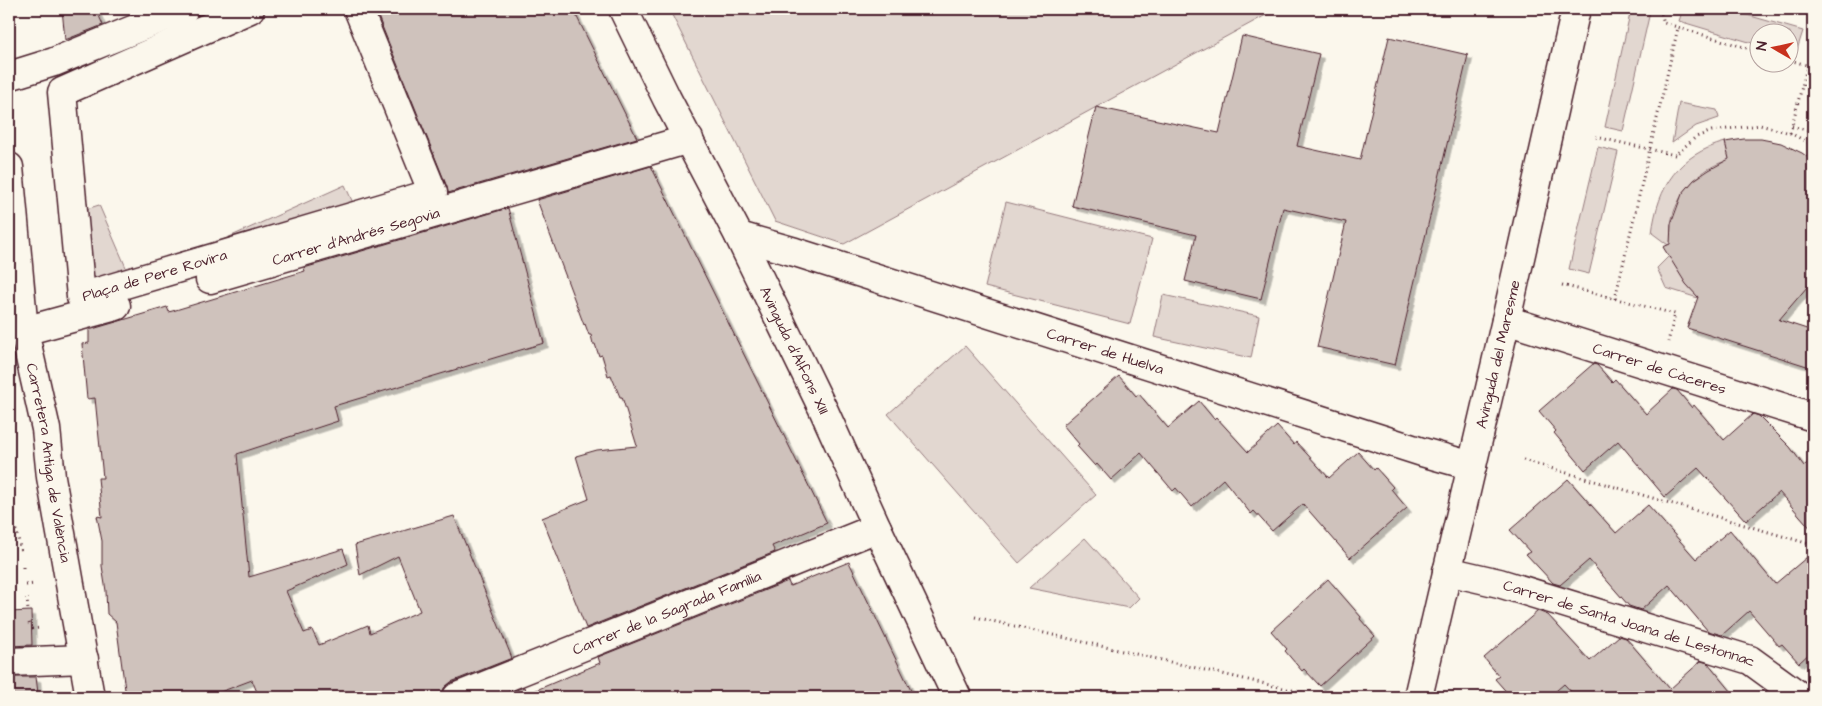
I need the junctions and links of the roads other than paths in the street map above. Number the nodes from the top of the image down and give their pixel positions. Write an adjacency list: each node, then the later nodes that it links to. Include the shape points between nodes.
1 (184, 9): 6 (street, via 54,62)
2 (250, 9): 3 (street, Plaça de Pere Rovira, via 62,92 81,297 433,193)
3 (358, 9)
4 (623, 9): 7 (street, Avinguda d'Alfons XIII)
5 (1576, 9): 10 (street, Avinguda del Maresme)
6 (9, 76)
7 (689, 139): 9 (street, Avinguda d'Alfons XIII); 11 (street, Carrer d'Andrés Segovia)
8 (9, 167): 11 (street, Carretera Antiga de València)
9 (739, 236): 13 (street, Carrer de Huelva); 14 (street, Avinguda d'Alfons XIII)
10 (1506, 320): 12 (street, Carrer de Càceres); 13 (street, Avinguda del Maresme)
11 (24, 331): 16 (street, Carretera Antiga de València, via 46,429 51,477)
12 (1813, 417)
13 (1472, 466): 15 (street, Avinguda del Maresme)
14 (877, 528): 19 (street, Carrer de la Sagrada Família); 20 (street, Avinguda d'Alfons XIII)
15 (1447, 571): 21 (street, Avinguda del Maresme); 22 (street, Carrer de Santa Joana de Lestonnac, via 1499,583 1750,660)
16 (84, 659): 17 (street); 18 (street, Carretera Antiga de València)
17 (9, 662)
18 (90, 697)
19 (457, 697)
20 (958, 697)
21 (1418, 697)
22 (1801, 697)

